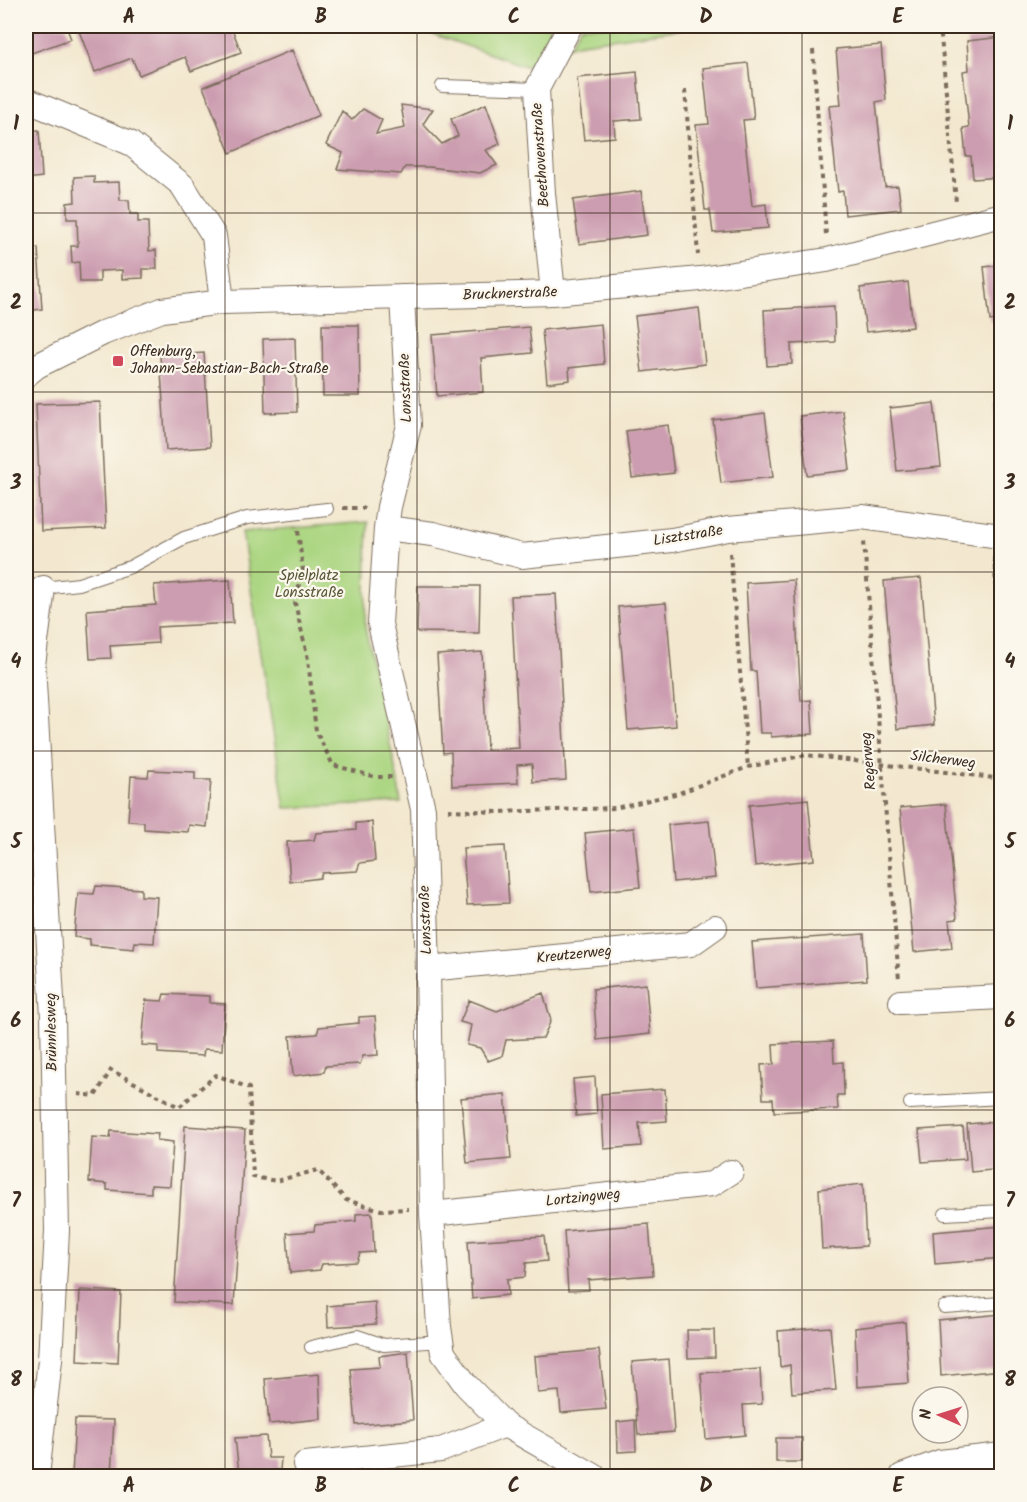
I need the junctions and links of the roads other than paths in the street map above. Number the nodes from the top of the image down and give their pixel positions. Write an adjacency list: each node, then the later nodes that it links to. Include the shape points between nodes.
1 (570, 26): 3 (street, Beethovenstraße)
2 (442, 86): 3 (lane)
3 (537, 89): 6 (street, Beethovenstraße)
4 (26, 100): 8 (street, via 130,143 182,185 214,236)
5 (1002, 215): 6 (street, Brucknerstraße, via 827,260 700,279)
6 (553, 293): 7 (street, Brucknerstraße)
7 (402, 297): 8 (street, Brucknerstraße); 11 (street, Lonsstraße, via 409,425)
8 (222, 302): 9 (street, Brucknerstraße, via 162,310 103,333)
9 (26, 375)
10 (327, 509): 13 (lane, via 247,518 184,538 130,567 79,584)
11 (387, 517): 12 (street, Lisztstraße, via 433,534 522,556 672,540 728,529 862,517); 15 (street, Lonsstraße, via 380,624 423,809)
12 (993, 536)
13 (43, 588): 31 (street, Brünnlesweg, via 33,665 52,1017 57,1231)
14 (715, 927): 15 (street, Kreutzerweg, via 691,944)
15 (428, 969): 21 (street, Lonsstraße)
16 (1002, 997): 17 (street)
17 (901, 1002)
18 (1002, 1098): 19 (lane)
19 (910, 1103)
20 (731, 1172): 21 (street, Lortzingweg, via 712,1184)
21 (432, 1211): 26 (street, Lonsstraße)
22 (1002, 1211): 23 (lane)
23 (945, 1214)
24 (1002, 1303): 25 (lane)
25 (944, 1307)
26 (441, 1341): 27 (lane, via 384,1345 357,1336); 28 (street, Lonsstraße, via 443,1353 466,1385)
27 (311, 1347)
28 (505, 1425): 30 (street, via 441,1450); 32 (street, Lonsstraße)
29 (1002, 1455): 33 (street, via 940,1462)
30 (305, 1464)
31 (38, 1476)
32 (594, 1476)
33 (902, 1476)

